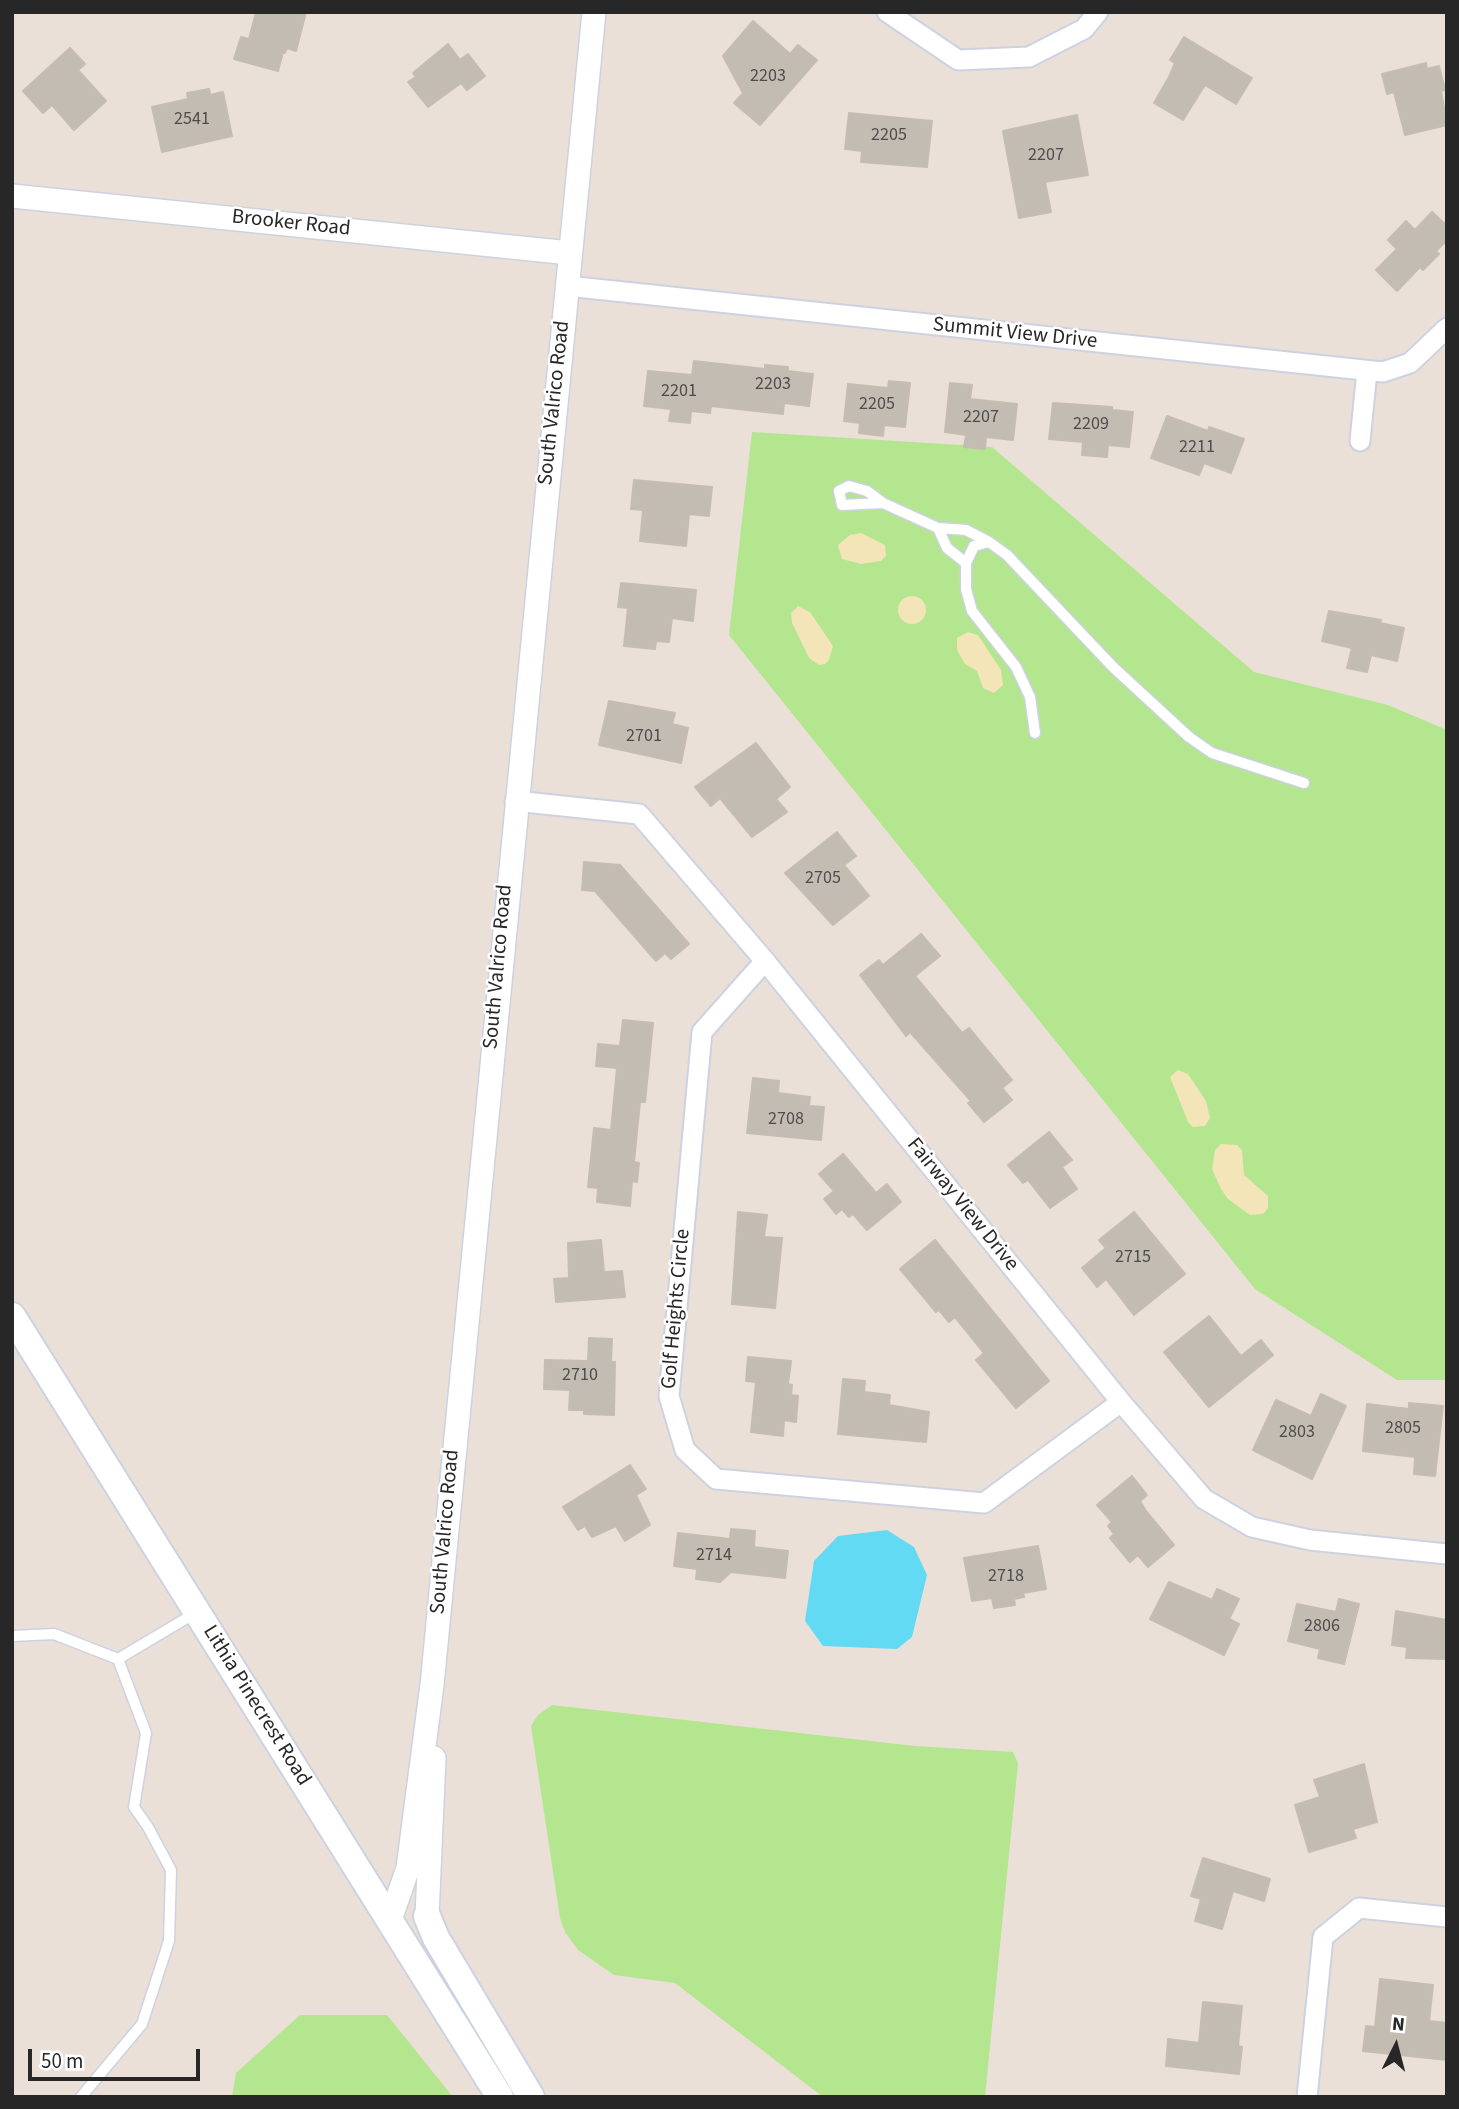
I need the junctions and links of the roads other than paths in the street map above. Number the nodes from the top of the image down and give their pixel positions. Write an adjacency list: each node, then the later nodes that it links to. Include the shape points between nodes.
1 (594, 12): 5 (street, South Valrico Road)
2 (887, 12): 3 (street, via 958,60 1029,57 1084,29)
3 (1098, 12)
4 (12, 196): 5 (street, Brooker Road)
5 (570, 253): 6 (street, South Valrico Road)
6 (567, 286): 8 (street, Summit View Drive); 16 (street, South Valrico Road)
7 (1447, 328): 8 (street, Summit View Drive, via 1410,363 1383,372)
8 (1367, 371): 9 (street)
9 (1360, 441)
10 (883, 503): 11 (lane)
11 (938, 528): 12 (lane, via 967,530); 13 (lane, via 947,548)
12 (989, 542): 13 (lane, via 974,546); 15 (lane, via 1189,737 1212,753)
13 (966, 562): 14 (lane, via 972,611 1016,667 1030,697)
14 (1035, 733)
15 (1304, 783)
16 (515, 801): 17 (street, Fairway View Drive, via 639,814); 24 (street, South Valrico Road)
17 (765, 961): 19 (street, Fairway View Drive); 19 (street, Golf Heights Circle, via 702,1032 668,1396 685,1450 716,1479 984,1503)
18 (12, 1316): 21 (main road, Lithia Pinecrest Road)
19 (1121, 1402): 20 (street, Fairway View Drive, via 1203,1499 1252,1527 1310,1540)
20 (1447, 1554)
21 (197, 1612): 23 (lane); 27 (main road, Lithia Pinecrest Road)
22 (12, 1636): 23 (lane, via 54,1634)
23 (118, 1658): 28 (lane, via 146,1733 134,1807 171,1870 169,1941 142,2024)
24 (432, 1685): 25 (street, via 435,1727); 27 (street, South Valrico Road, via 408,1868)
25 (427, 1916): 30 (main road)
26 (1447, 1917): 31 (street, via 1359,1908 1323,1937)
27 (390, 1920): 29 (main road, Lithia Pinecrest Road)
28 (81, 2097)
29 (500, 2097)
30 (531, 2097)
31 (1307, 2097)

